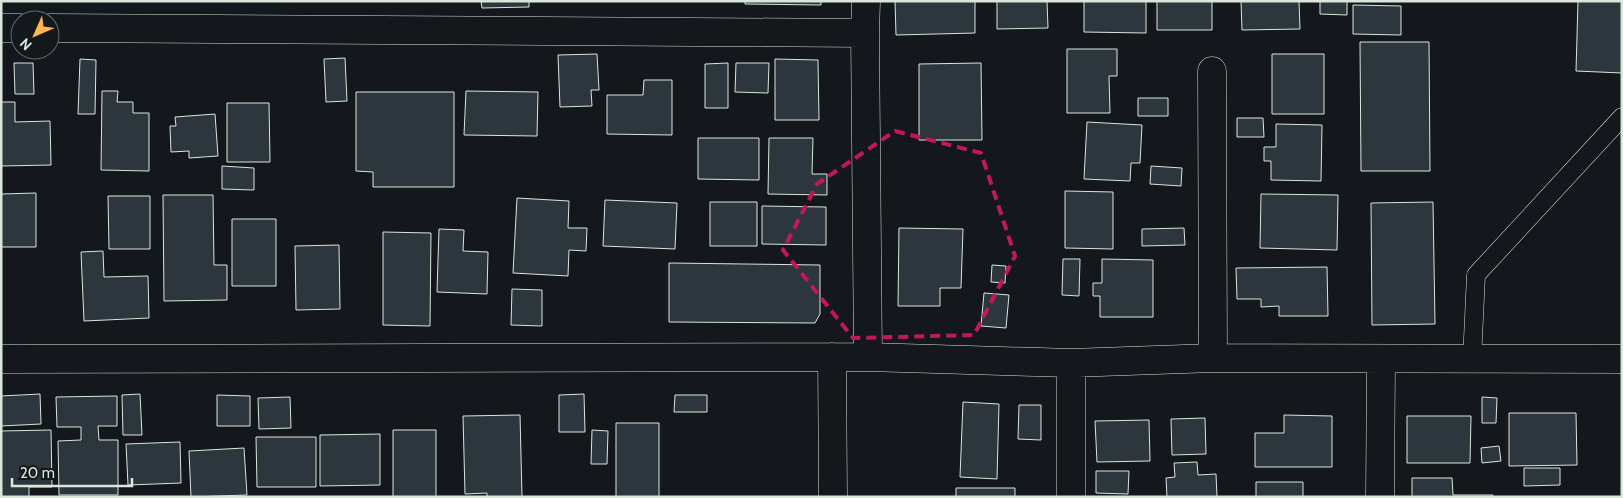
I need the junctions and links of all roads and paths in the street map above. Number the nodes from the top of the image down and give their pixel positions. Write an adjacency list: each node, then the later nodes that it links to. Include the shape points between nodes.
1 (866, 1): 3 (street)
2 (60, 28): 3 (street)
3 (864, 33): 6 (street)
4 (1212, 71): 8 (street)
5 (1622, 117): 12 (lane, via 1476,275)
6 (868, 356): 7 (street); 13 (street)
7 (832, 357): 9 (street); 14 (street)
8 (1213, 358): 11 (street); 13 (street)
9 (1, 359)
10 (1622, 359): 12 (street)
11 (1381, 360): 12 (street); 16 (street)
12 (1472, 360)
13 (1071, 363): 15 (street)
14 (833, 497)
15 (1071, 497)
16 (1380, 497)

